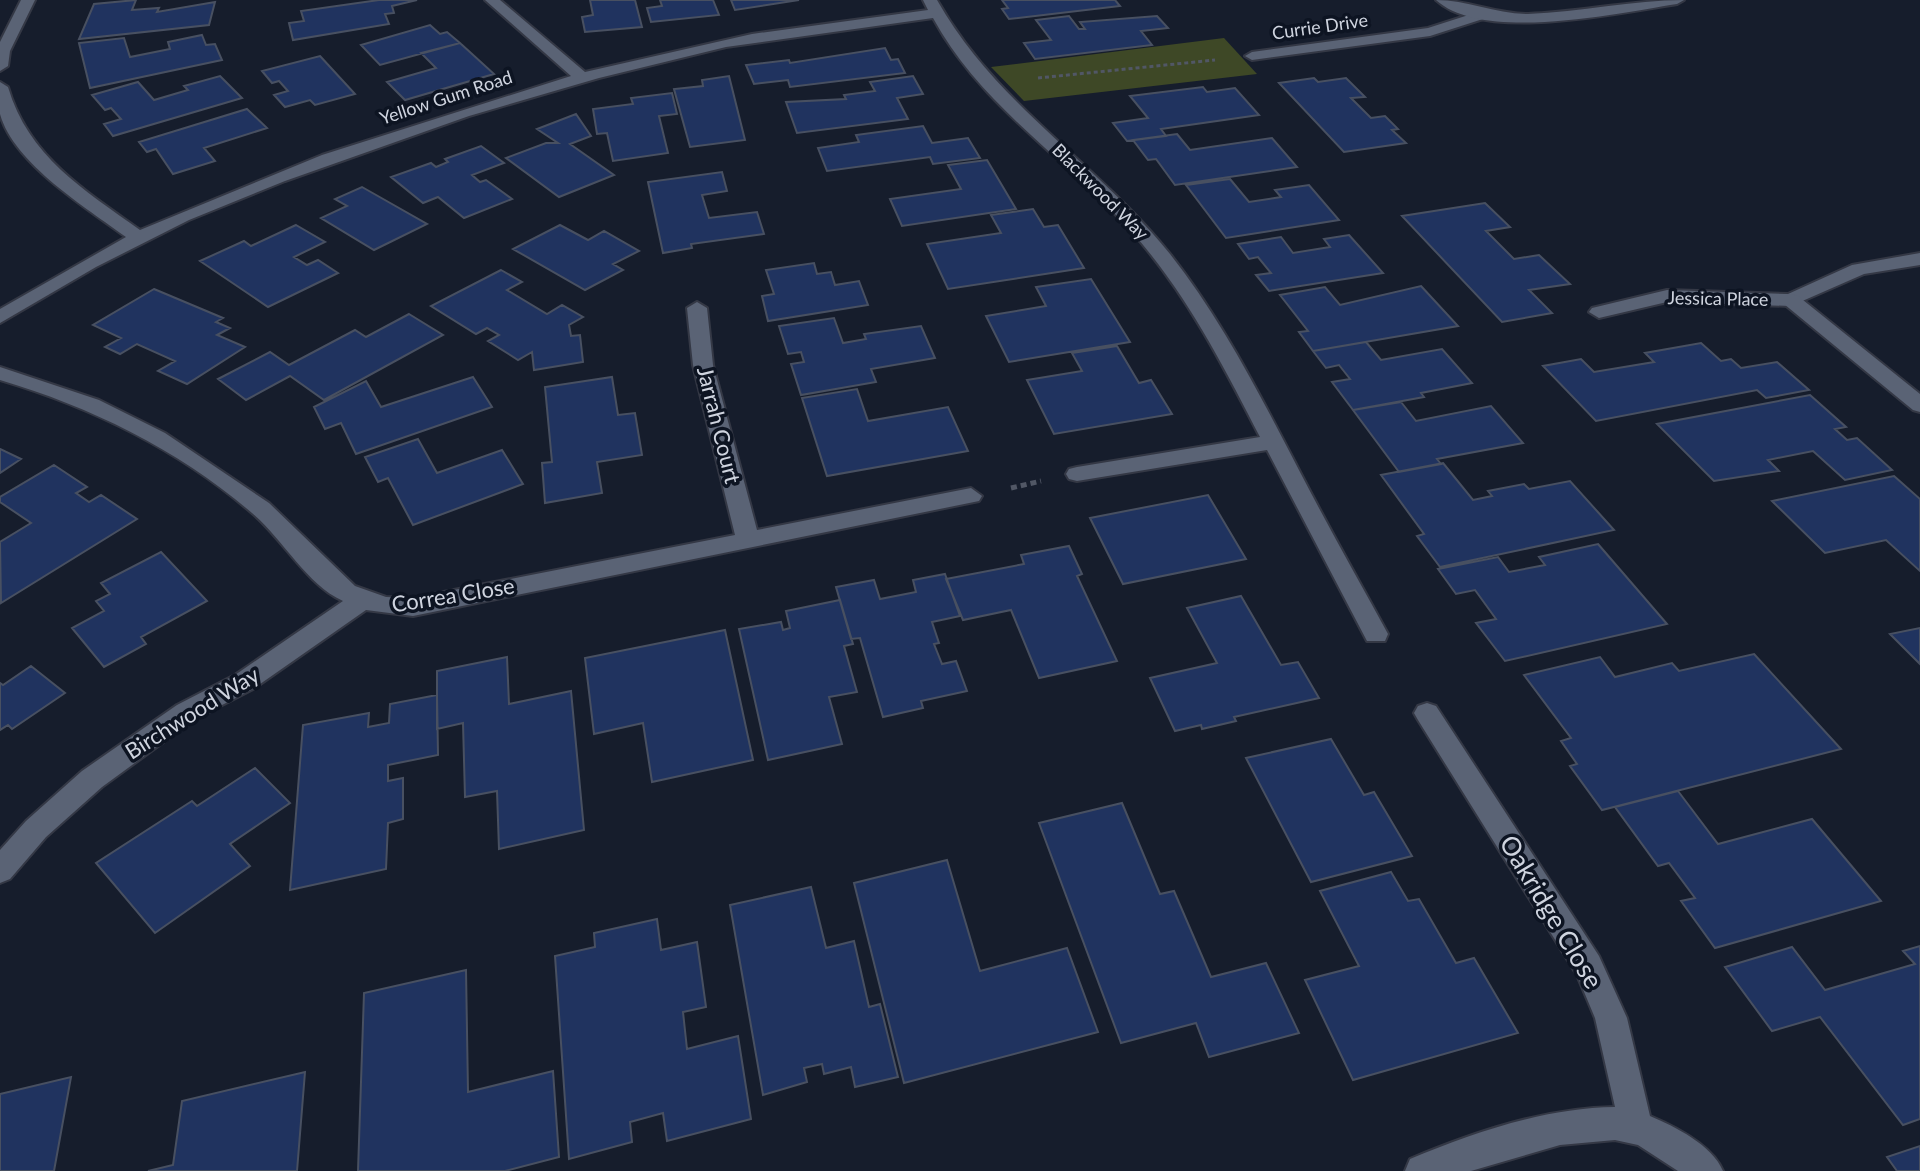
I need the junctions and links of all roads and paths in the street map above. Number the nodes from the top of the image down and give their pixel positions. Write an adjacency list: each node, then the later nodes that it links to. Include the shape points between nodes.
1 (28, 0): 8 (street)
2 (492, 0): 10 (street)
3 (1443, 0): 6 (street)
4 (1677, 0): 6 (street, Currie Drive, via 1535,17)
5 (933, 6): 9 (street, Blackwood Way); 10 (street, Yellow Gum Road, via 727,43)
6 (1481, 15): 7 (street, Currie Drive, via 1430,32)
7 (1252, 56): 9 (path, via 1069,77)
8 (0, 66)
9 (979, 72): 21 (street, Blackwood Way, via 1114,201 1162,257 1217,335)
10 (582, 77): 13 (street, Yellow Gum Road, via 279,176)
11 (0, 87): 12 (street)
12 (4, 113): 13 (street, via 35,156)
13 (138, 237): 18 (street, Yellow Gum Road)
14 (1920, 259): 15 (street, Jessica Place, via 1859,269)
15 (1791, 300): 17 (street, Jessica Place, via 1667,296); 20 (street, Jessica Place)
16 (697, 308): 24 (street, Jarrah Court, via 703,365)
17 (1599, 312)
18 (0, 317)
19 (0, 373): 25 (street, Correa Close, via 78,399 177,449 271,517 341,592)
20 (1920, 405)
21 (1271, 442): 22 (street); 26 (street, Blackwood Way)
22 (1077, 474): 23 (path)
23 (971, 496): 24 (street, Correa Close)
24 (748, 540): 25 (street, Correa Close, via 413,607)
25 (360, 602): 28 (street, Birchwood Way, via 244,682 186,712 92,779)
26 (1376, 634)
27 (1427, 713): 29 (street, Oakridge Close, via 1588,966 1611,1018)
28 (0, 870)
29 (1636, 1127): 30 (street, via 1592,1124 1550,1132); 31 (street, via 1668,1142)
30 (1422, 1171)
31 (1706, 1171)

